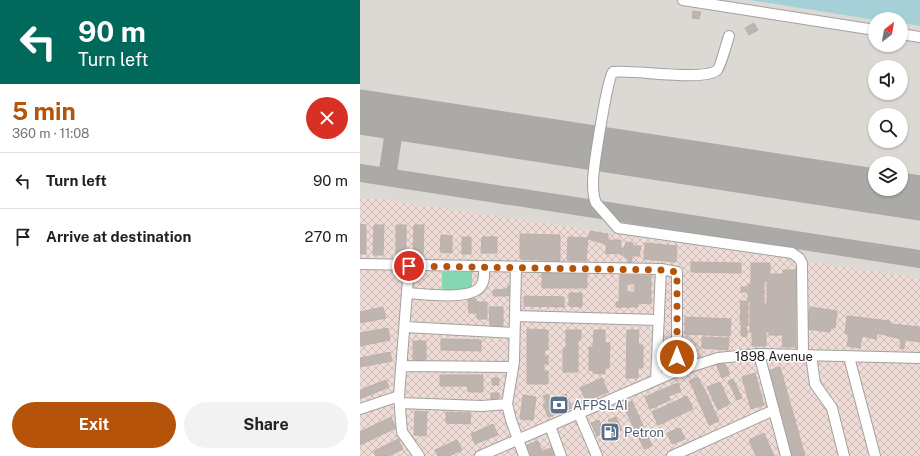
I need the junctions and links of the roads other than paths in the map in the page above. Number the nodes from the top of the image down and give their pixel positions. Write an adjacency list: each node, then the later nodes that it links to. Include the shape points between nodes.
1 (683, 0): 2 (street)
2 (868, 29)
3 (908, 35): 5 (street)
4 (729, 36): 17 (street, via 719,68 711,74 612,72 593,180 596,203 618,228 792,254 799,258 802,263)
5 (920, 37)
6 (360, 264): 7 (street)
7 (409, 266): 8 (street); 11 (street)
8 (484, 268): 9 (street); 11 (street, via 481,287 467,295)
9 (516, 268): 10 (street); 12 (street)
10 (661, 270): 13 (street); 22 (street, via 677,272)
11 (407, 293): 14 (street)
12 (515, 316): 13 (street); 15 (street)
13 (659, 320): 23 (street)
14 (405, 327): 15 (street); 20 (street)
15 (514, 333): 21 (street)
16 (759, 354): 17 (street, 1898 Avenue); 22 (street, 1898 Avenue, via 732,355); 27 (street)
17 (807, 355): 18 (street, 1898 Avenue); 39 (street, via 815,384 832,408)
18 (850, 356): 19 (street, 1898 Avenue); 40 (street)
19 (920, 358)
20 (402, 366): 21 (street); 24 (street)
21 (513, 367): 25 (street)
22 (677, 371): 23 (street, 1898 Avenue)
23 (656, 380): 28 (street, 1898 Avenue)
24 (400, 399): 25 (street, via 482,406); 26 (street); 32 (street, via 402,432)
25 (507, 404): 30 (street)
26 (360, 409)
27 (774, 410): 31 (street); 38 (street)
28 (579, 414): 29 (street, 1898 Avenue); 36 (street)
29 (550, 426): 30 (street, 1898 Avenue); 35 (street)
30 (519, 439): 33 (street, 1898 Avenue); 34 (street)
31 (683, 454): 37 (street)
32 (419, 456)
33 (480, 456)
34 (524, 456)
35 (561, 456)
36 (597, 456)
37 (672, 456)
38 (786, 456)
39 (844, 456)
40 (875, 456)

